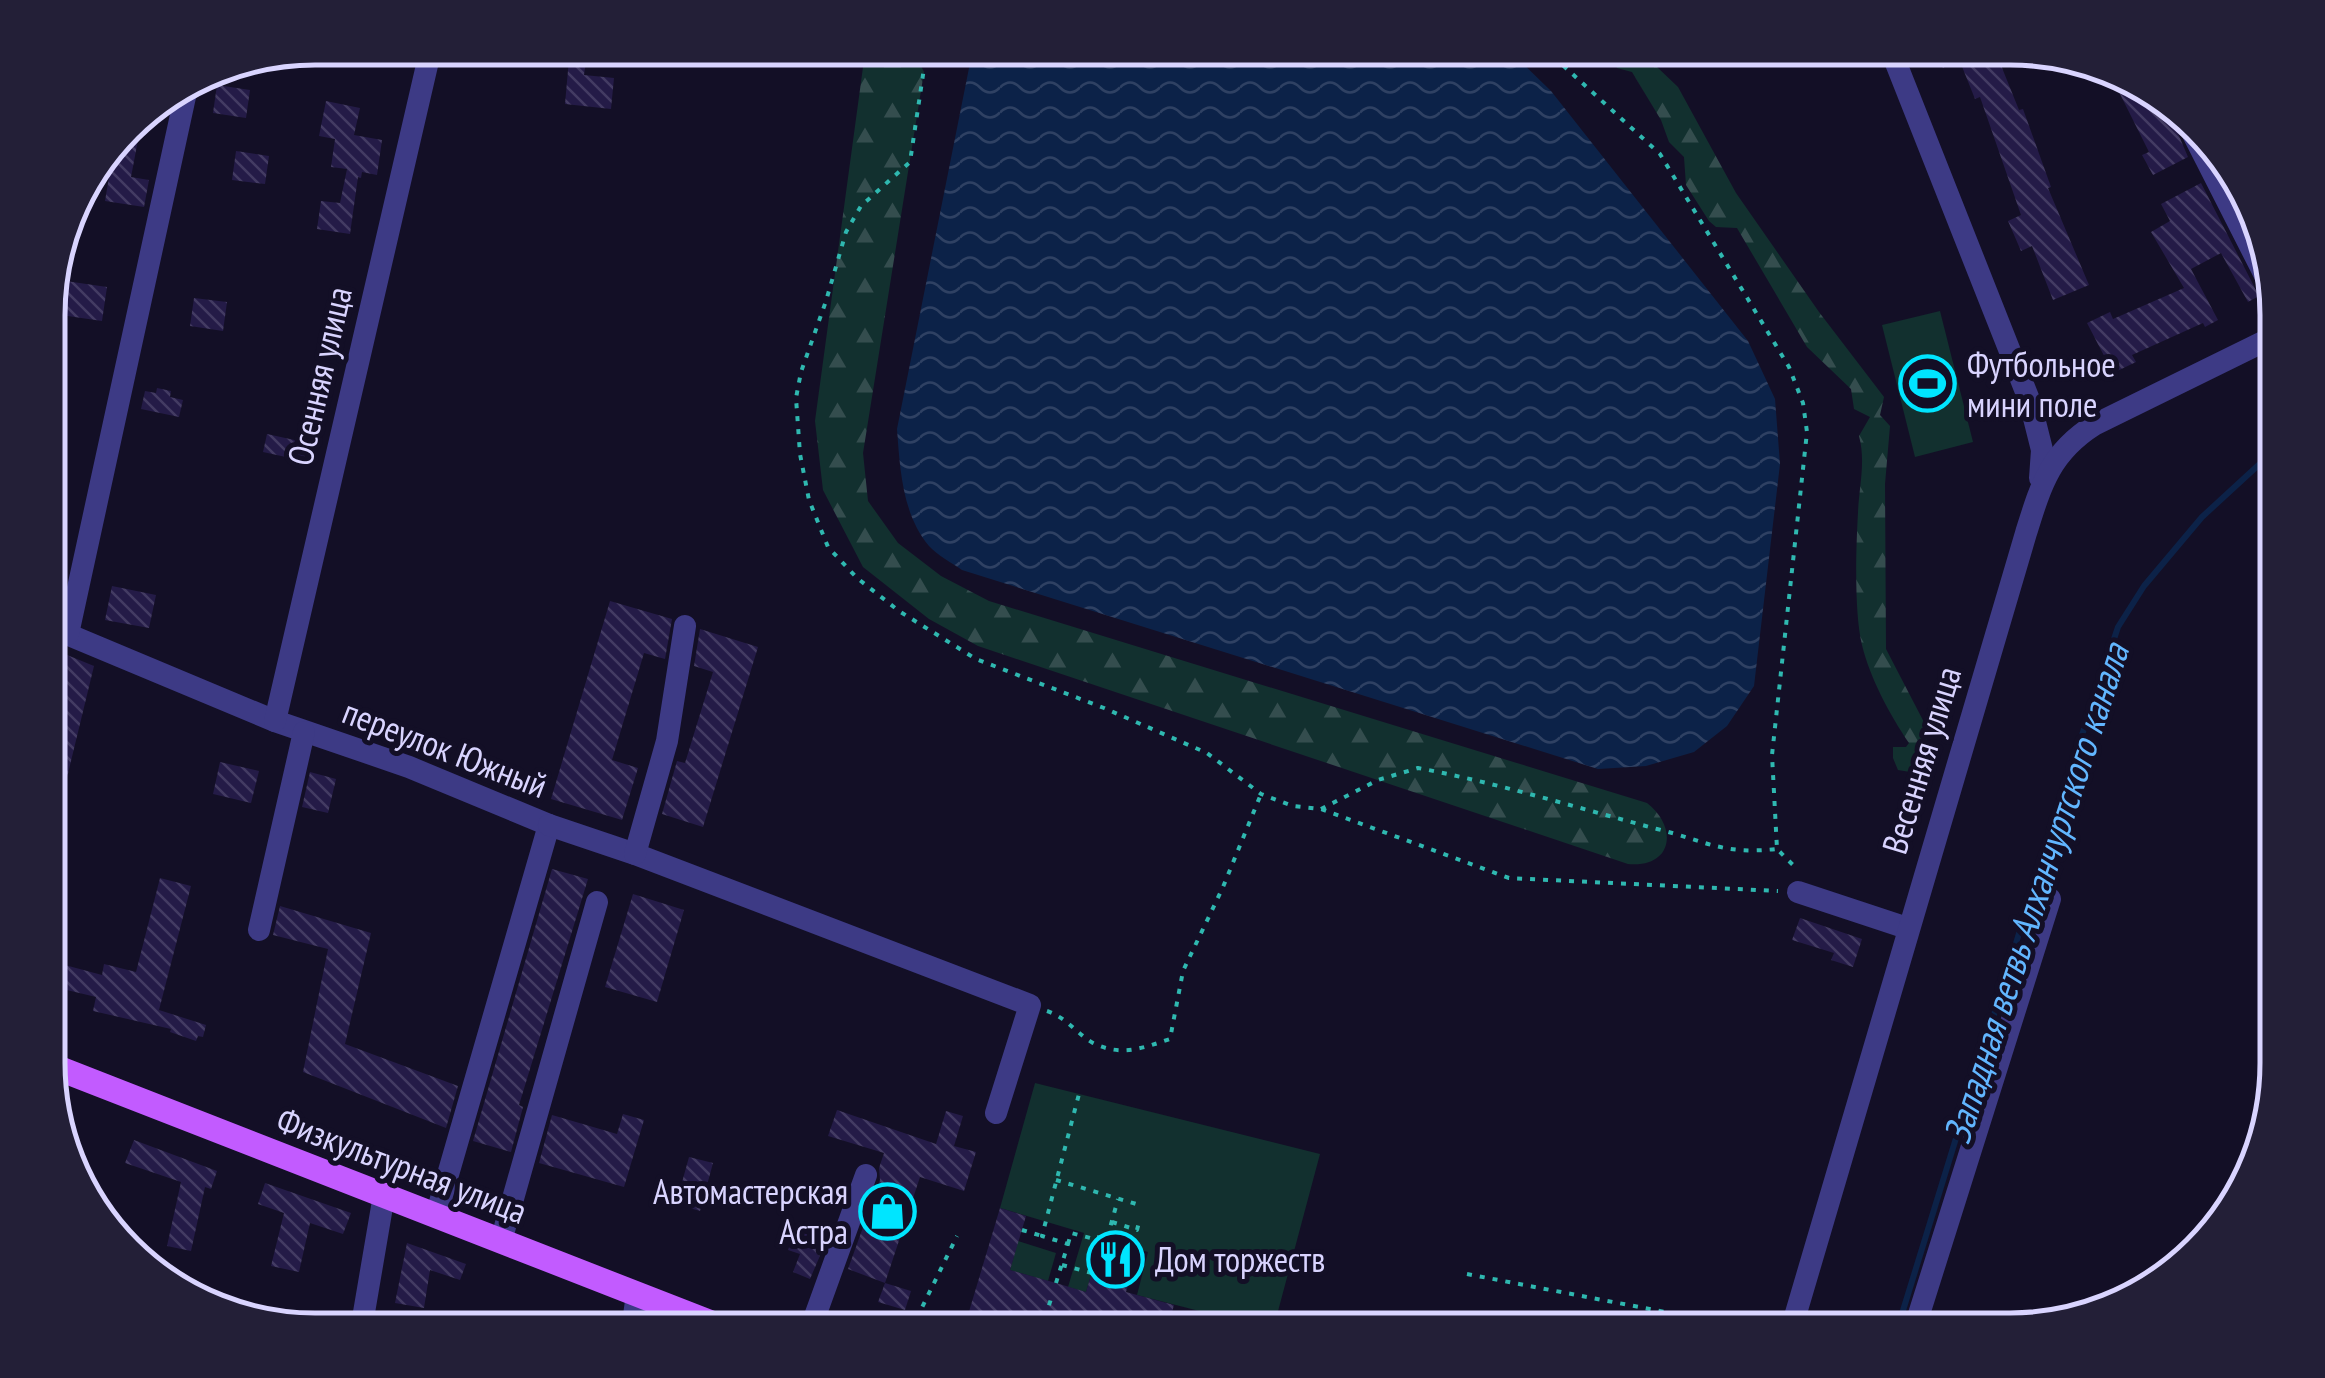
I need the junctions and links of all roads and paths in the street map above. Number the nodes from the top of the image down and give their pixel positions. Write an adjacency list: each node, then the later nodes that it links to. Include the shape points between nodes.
1 (1563, 65): 18 (path, via 1660,154 1789,367 1804,403 1807,432 1772,755)
2 (1897, 65): 9 (street, via 2030,402 2042,450)
3 (427, 66): 13 (street, Осенняя улица)
4 (924, 66): 15 (path, via 910,162 861,206 846,232 796,398 809,500 828,547 899,611 976,659 1207,753)
5 (183, 103): 10 (street)
6 (2208, 162): 7 (street)
7 (2250, 246)
8 (2259, 344): 9 (street, Весенняя улица, via 2078,436 2060,452)
9 (2039, 492): 23 (street, Весенняя улица)
10 (65, 606)
11 (686, 626): 19 (street, via 668,742)
12 (65, 633): 13 (street, переулок Южный)
13 (276, 721): 14 (street, переулок Южный)
14 (304, 732): 17 (street, переулок Южный); 24 (street)
15 (1261, 794): 16 (path); 25 (path, via 1183,971 1170,1038 1128,1053 1093,1042 1064,1017)
16 (1321, 809): 18 (path, via 1418,768 1722,850); 20 (path, via 1508,878)
17 (549, 825): 19 (street); 34 (street, переулок Южный)
18 (1777, 849): 20 (path, via 1806,876)
19 (636, 854): 25 (street)
20 (1798, 892): 23 (street)
21 (2050, 898): 50 (street)
22 (597, 902): 40 (street)
23 (1908, 928): 49 (street, Весенняя улица)
24 (259, 930)
25 (1030, 1005): 28 (street)
26 (65, 1071): 31 (main road, Физкультурная улица)
27 (1079, 1094): 30 (path)
28 (996, 1113)
29 (866, 1175): 54 (street)
30 (1056, 1180): 32 (path); 39 (path)
31 (384, 1196): 34 (main road, Физкультурная улица); 51 (street)
32 (1118, 1199): 33 (path); 36 (path)
33 (1143, 1206)
34 (436, 1216): 40 (main road, Физкультурная улица)
35 (1140, 1218): 36 (path, via 1137,1230)
36 (1112, 1222): 41 (path, via 1108,1235 1100,1233 1098,1240 1071,1233)
37 (1022, 1230): 39 (path)
38 (957, 1236): 55 (path)
39 (1042, 1236): 41 (path)
40 (501, 1241): 46 (main road, Физкультурная улица)
41 (1068, 1244): 42 (path)
42 (1062, 1265): 43 (path); 45 (path)
43 (1092, 1273)
44 (1467, 1274): 48 (path)
45 (1056, 1283)
46 (637, 1294): 52 (street); 53 (main road, Физкультурная улица)
47 (1051, 1299): 56 (path)
48 (1666, 1312)
49 (1796, 1312)
50 (1920, 1312)
51 (364, 1313)
52 (634, 1313)
53 (686, 1313)
54 (816, 1313)
55 (919, 1313)
56 (1047, 1313)

